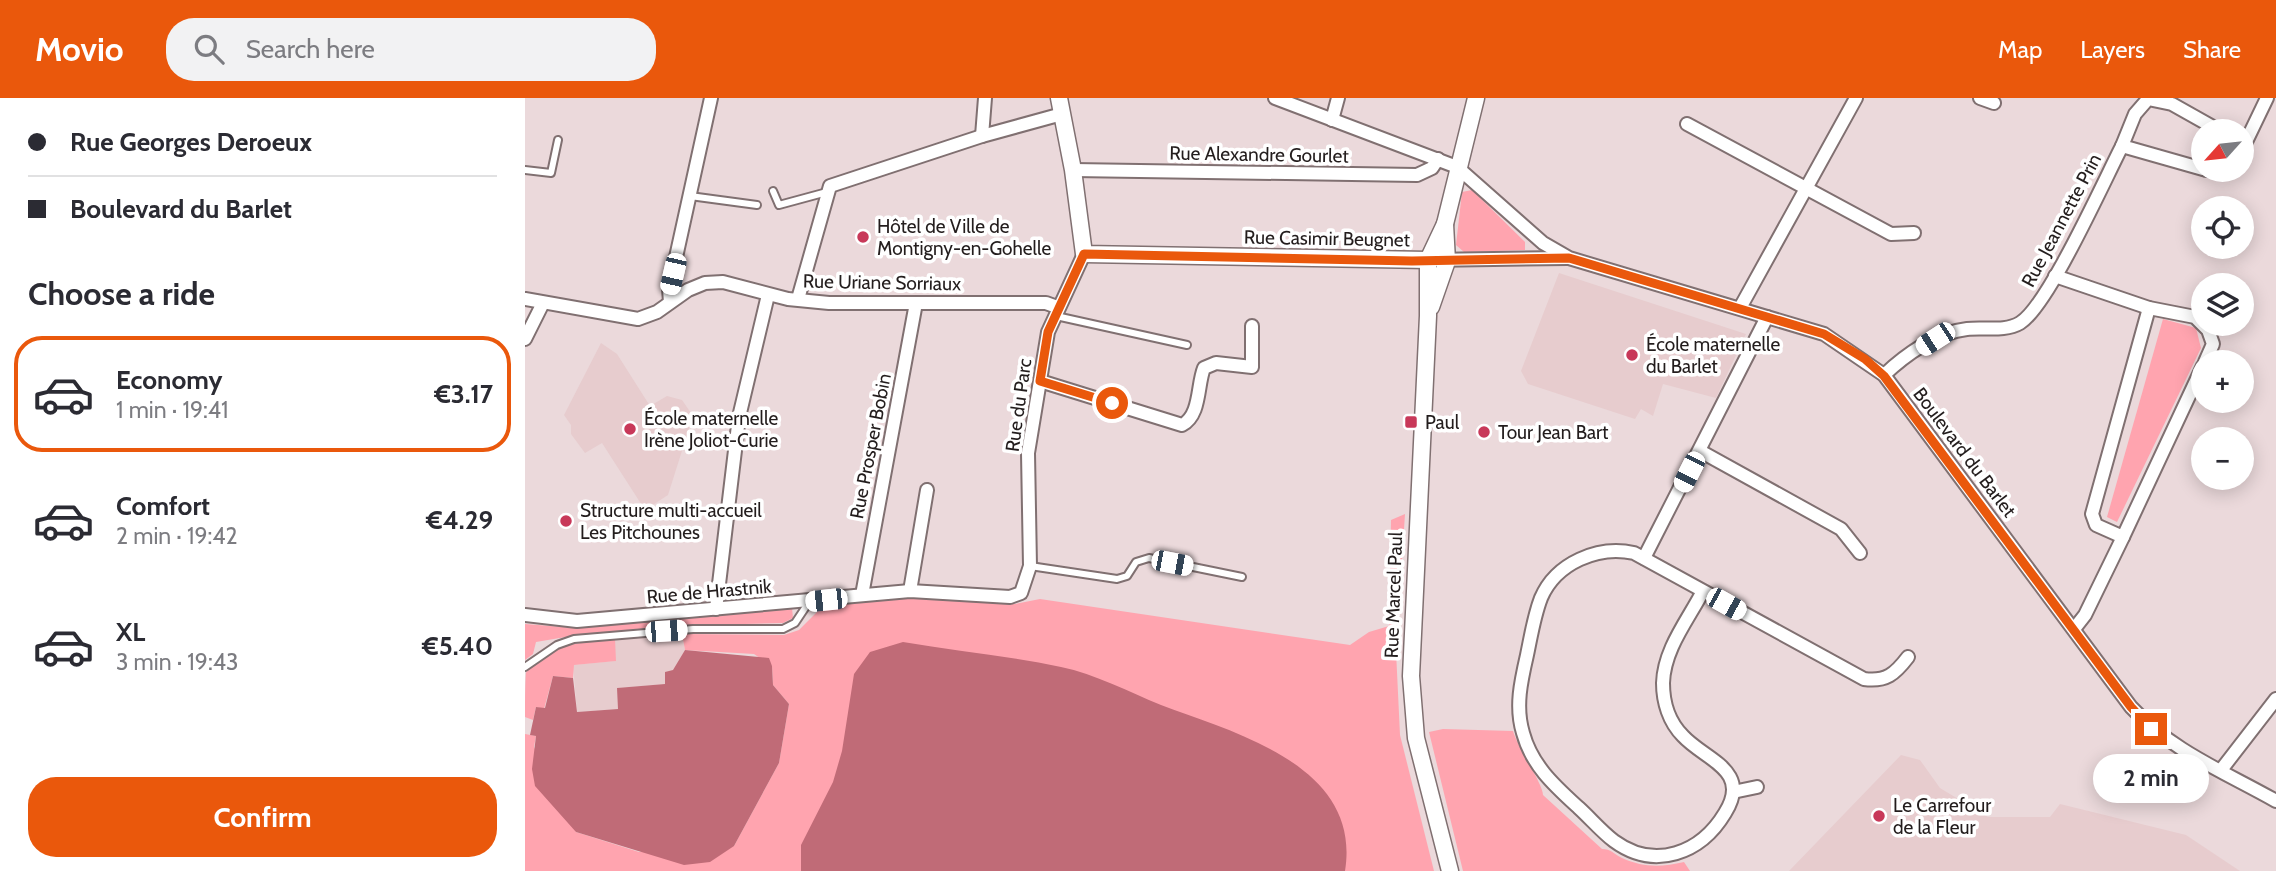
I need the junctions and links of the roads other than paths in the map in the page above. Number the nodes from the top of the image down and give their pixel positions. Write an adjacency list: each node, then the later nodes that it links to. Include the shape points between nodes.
1 (711, 98): 26 (street)
2 (985, 98): 15 (street)
3 (1275, 98): 12 (street, Boulevard du Barlet)
4 (1338, 98): 12 (street)
5 (1476, 98): 20 (street)
6 (1856, 98): 23 (street)
7 (1980, 98): 9 (street)
8 (2267, 98): 14 (street)
9 (1994, 103)
10 (1061, 106): 15 (street); 22 (street)
11 (2199, 119): 17 (street, Rue Jeannette Prin, via 2172,104 2148,99)
12 (1332, 120): 18 (street, Boulevard du Barlet)
13 (1687, 124): 23 (street)
14 (2254, 125)
15 (982, 136): 25 (street, via 830,186)
16 (558, 140): 21 (lane, via 551,173)
17 (2122, 146): 19 (street); 36 (street, Rue Jeannette Prin)
18 (1438, 159): 20 (street, Boulevard du Barlet); 22 (street, Rue Alexandre Gourlet, via 1417,176)
19 (2191, 165)
20 (1457, 167): 28 (street); 30 (street, Boulevard du Barlet)
21 (525, 170)
22 (1073, 170): 31 (street)
23 (1806, 188): 29 (street, via 1891,234); 44 (street)
24 (773, 191): 25 (lane, via 779,205)
25 (827, 192): 39 (street)
26 (689, 196): 27 (lane); 40 (street)
27 (757, 205)
28 (1445, 224): 34 (street); 35 (street)
29 (1914, 233)
30 (1543, 243): 32 (street, Boulevard du Barlet); 33 (street)
31 (1084, 254): 34 (street, Rue Casimir Beugnet); 45 (street, Rue du Parc, via 1067,296)
32 (1569, 258): 33 (street, Rue Casimir Beugnet); 44 (street, Boulevard du Barlet)
33 (1540, 259): 35 (street, Rue Casimir Beugnet)
34 (1428, 260): 35 (street, Rue Casimir Beugnet); 46 (street, Rue Marcel Paul)
35 (1447, 261): 46 (street, Rue Marcel Paul)
36 (2055, 276): 43 (street); 52 (street, Rue Jeannette Prin, via 2039,304 2020,323 1966,329 1935,339)
37 (768, 295): 39 (street, Rue Uriane Sorriaux); 40 (street, Rue Uriane Sorriaux, via 723,282 705,283); 67 (street, via 739,416)
38 (525, 299): 41 (street, Rue Uriane Sorriaux)
39 (798, 299): 42 (street, Rue Uriane Sorriaux)
40 (670, 302): 41 (street, Rue Uriane Sorriaux, via 638,318)
41 (543, 303): 49 (street)
42 (916, 303): 45 (street, Rue Uriane Sorriaux, via 1046,303); 65 (street, Rue Prosper Bobin)
43 (2149, 307): 51 (street, via 2196,317 2208,330); 57 (street, via 2092,514 2096,525)
44 (1740, 308): 47 (street, Boulevard du Barlet)
45 (1055, 311): 50 (lane); 53 (street, Rue du Parc)
46 (1428, 316): 77 (street, Rue Marcel Paul, via 1411,676 1416,738)
47 (1767, 317): 52 (street, Boulevard du Barlet, via 1824,334); 55 (street)
48 (1252, 326): 53 (street, via 1252,367 1216,363 1204,368 1193,413 1182,425)
49 (525, 339)
50 (1187, 345)
51 (2210, 350)
52 (1884, 376): 69 (street, Boulevard du Barlet)
53 (1040, 381): 60 (street, Rue du Parc, via 1028,453)
54 (2191, 392): 57 (street)
55 (1700, 451): 58 (street, via 1841,530); 59 (street)
56 (927, 490): 62 (street)
57 (2123, 537): 69 (street)
58 (1860, 553)
59 (1644, 558): 63 (street); 75 (street, via 1620,550 1599,552 1567,568 1548,586 1538,608 1519,697 1527,745 1541,772 1614,841 1651,858 1678,855 1699,844 1724,814)
60 (1030, 566): 61 (lane, via 1117,579 1128,576 1136,562 1149,558); 64 (street, Rue du Parc)
61 (1242, 577)
62 (910, 591): 64 (street, Rue de Hrastnik, via 1010,597); 65 (street, Rue de Hrastnik)
63 (1703, 591): 70 (street, via 1864,679 1886,678); 75 (street, via 1670,651 1664,696 1681,735 1721,765)
64 (1021, 593)
65 (862, 595): 66 (street, Rue de Hrastnik)
66 (809, 602): 67 (street, Rue de Hrastnik); 71 (lane, via 795,623 783,629 693,629 574,639)
67 (716, 609): 68 (street, Rue de Hrastnik, via 577,621)
68 (525, 615)
69 (2074, 629): 73 (street, Boulevard du Barlet, via 2151,729)
70 (1908, 657)
71 (525, 667)
72 (2276, 699): 73 (street)
73 (2221, 770): 76 (street, Boulevard du Barlet)
74 (1756, 787): 75 (street)
75 (1734, 792)
76 (2276, 801)
77 (1450, 871)

